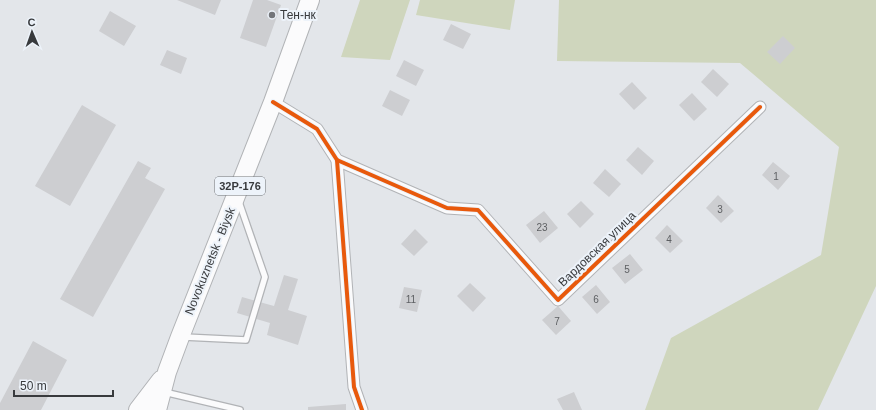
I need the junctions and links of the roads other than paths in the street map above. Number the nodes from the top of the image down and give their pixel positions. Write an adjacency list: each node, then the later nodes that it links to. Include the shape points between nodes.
1 (310, 0): 2 (main road, Novokuznetsk - Biysk / 32Р-176)
2 (273, 102): 4 (street, via 317,129); 5 (main road, Novokuznetsk - Biysk / 32Р-176)
3 (760, 107): 4 (street, Вардовская улица, via 558,300 478,210 447,208)
4 (336, 160): 12 (street, via 354,387)
5 (237, 195): 6 (main road, Novokuznetsk - Biysk / 32Р-176); 6 (lane, via 265,278 246,340)
6 (180, 337): 7 (main road, Novokuznetsk - Biysk / 32Р-176)
7 (167, 372): 8 (main road, Novokuznetsk - Biysk / 32Р-176); 9 (main road)
8 (162, 391): 10 (main road, Novokuznetsk - Biysk / 32Р-176); 11 (lane)
9 (138, 410)
10 (157, 410)
11 (240, 410)
12 (362, 410)

